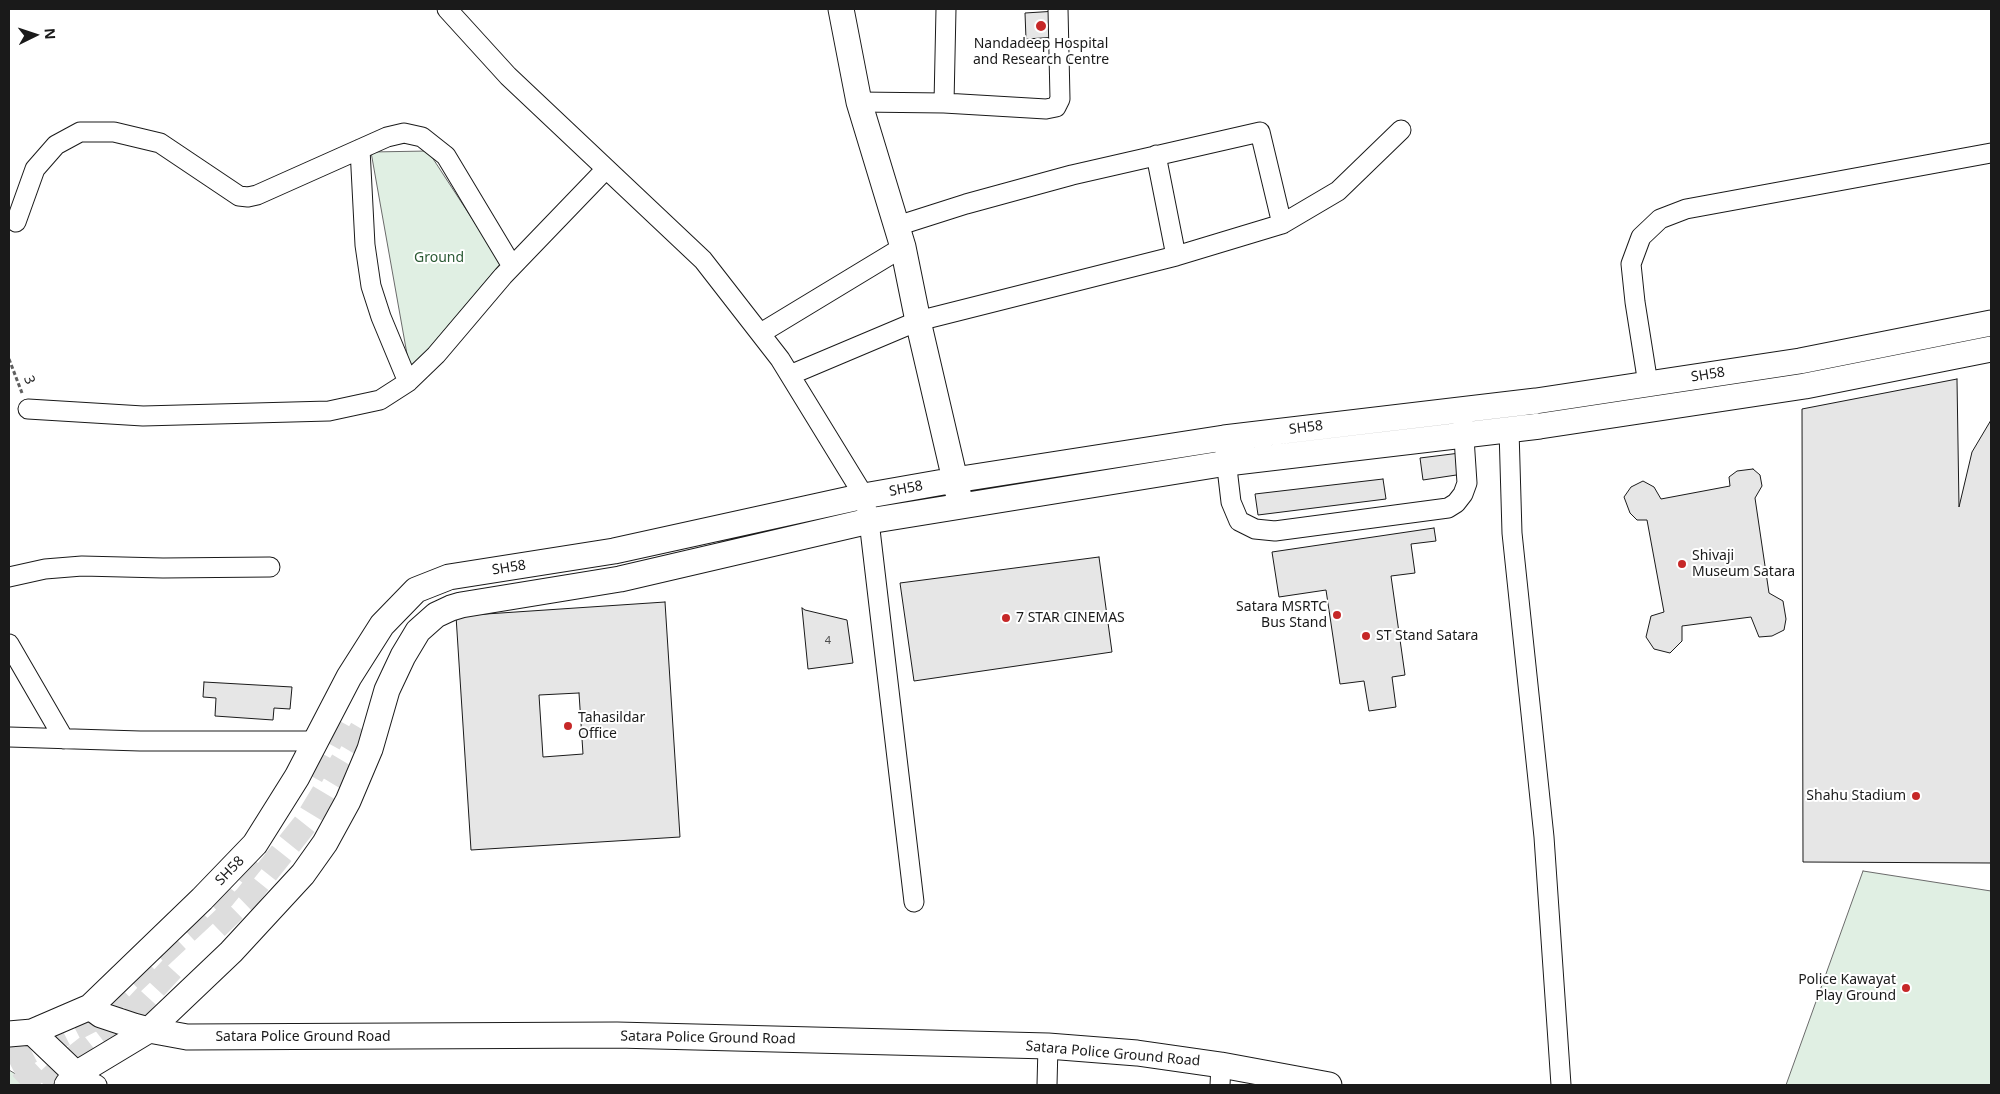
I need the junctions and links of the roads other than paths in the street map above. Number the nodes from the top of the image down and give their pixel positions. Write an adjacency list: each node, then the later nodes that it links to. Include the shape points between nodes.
1 (447, 9): 11 (street, via 508,76)
2 (841, 9): 5 (main road)
3 (946, 9): 6 (street)
4 (1058, 9): 6 (street, via 1060,98 1056,107)
5 (859, 102): 6 (street); 14 (main road)
6 (944, 103)
7 (1401, 130): 13 (street, via 1338,191)
8 (360, 149): 12 (street, via 248,197 239,196 160,144 114,132 80,132 56,145 36,168); 16 (street, via 404,133 422,137 446,156); 24 (street, via 365,245 371,286)
9 (1991, 153): 25 (street, via 1686,209 1660,219 1641,238 1631,264)
10 (1156, 155): 13 (street, via 1260,132); 14 (street, via 966,204); 15 (street)
11 (606, 168): 16 (street); 19 (street, via 703,260)
12 (16, 222)
13 (1282, 224): 15 (street)
14 (900, 236): 17 (main road); 19 (street)
15 (1176, 256): 17 (street)
16 (512, 266): 24 (street, via 436,355)
17 (918, 321): 23 (street); 32 (main road)
18 (1991, 323): 20 (main road, SH58 / SH58)
19 (761, 332): 23 (street)
20 (1916, 338): 22 (main road); 25 (main road, SH58 / SH58, via 1800,361)
21 (1991, 349): 22 (main road, SH58 / SH58)
22 (1921, 363): 28 (main road, SH58 / SH58, via 1804,386)
23 (790, 375): 33 (street)
24 (408, 382): 26 (street, via 380,400 329,411 143,416)
25 (1648, 384): 27 (main road, SH58 / SH58)
26 (28, 410)
27 (1461, 410): 29 (street); 30 (main road, SH58 / SH58)
28 (1509, 430): 29 (main road, SH58 / SH58); 55 (street, via 1512,533 1544,837)
29 (1464, 435): 31 (main road, SH58 / SH58); 31 (street, via 1467,483 1463,494 1448,508 1275,531 1255,530 1239,521 1231,502)
30 (1224, 438): 31 (street); 32 (main road, SH58 / SH58)
31 (1227, 463): 34 (main road, SH58 / SH58)
32 (955, 480): 33 (main road, SH58 / SH58); 34 (main road)
33 (864, 496): 35 (street); 36 (main road, SH58 / SH58, via 614,551)
34 (961, 507): 35 (main road, SH58 / SH58)
35 (869, 521): 39 (main road, SH58 / SH58, via 620,579); 46 (street)
36 (536, 564): 39 (main road); 40 (main road, SH58 / SH58, via 450,577 416,590)
37 (270, 567): 38 (street, via 82,566 45,569)
38 (9, 577)
39 (541, 592): 42 (main road, SH58 / SH58, via 461,605 436,615 418,631 402,656)
40 (382, 626): 42 (main road, via 352,723); 45 (main road, SH58 / SH58)
41 (9, 644): 44 (street)
42 (387, 690): 48 (main road, SH58 / SH58, via 370,749 326,842 303,874 231,952)
43 (9, 737): 44 (street)
44 (64, 740): 45 (street)
45 (316, 740): 47 (main road, SH58 / SH58, via 256,844)
46 (914, 902)
47 (90, 1006): 48 (main road, Satara Police Ground Road, via 101,1014); 49 (main road, SH58 / SH58)
48 (149, 1030): 50 (main road, Satara Police Ground Road, via 187,1037 617,1035); 52 (main road, SH58 / SH58)
49 (20, 1033): 52 (main road)
50 (1048, 1046): 51 (main road, Satara Police Ground Road, via 1137,1053); 53 (street)
51 (1220, 1075): 54 (main road, Satara Police Ground Road)
52 (80, 1082)
53 (1047, 1085)
54 (1329, 1085)
55 (1561, 1085)

